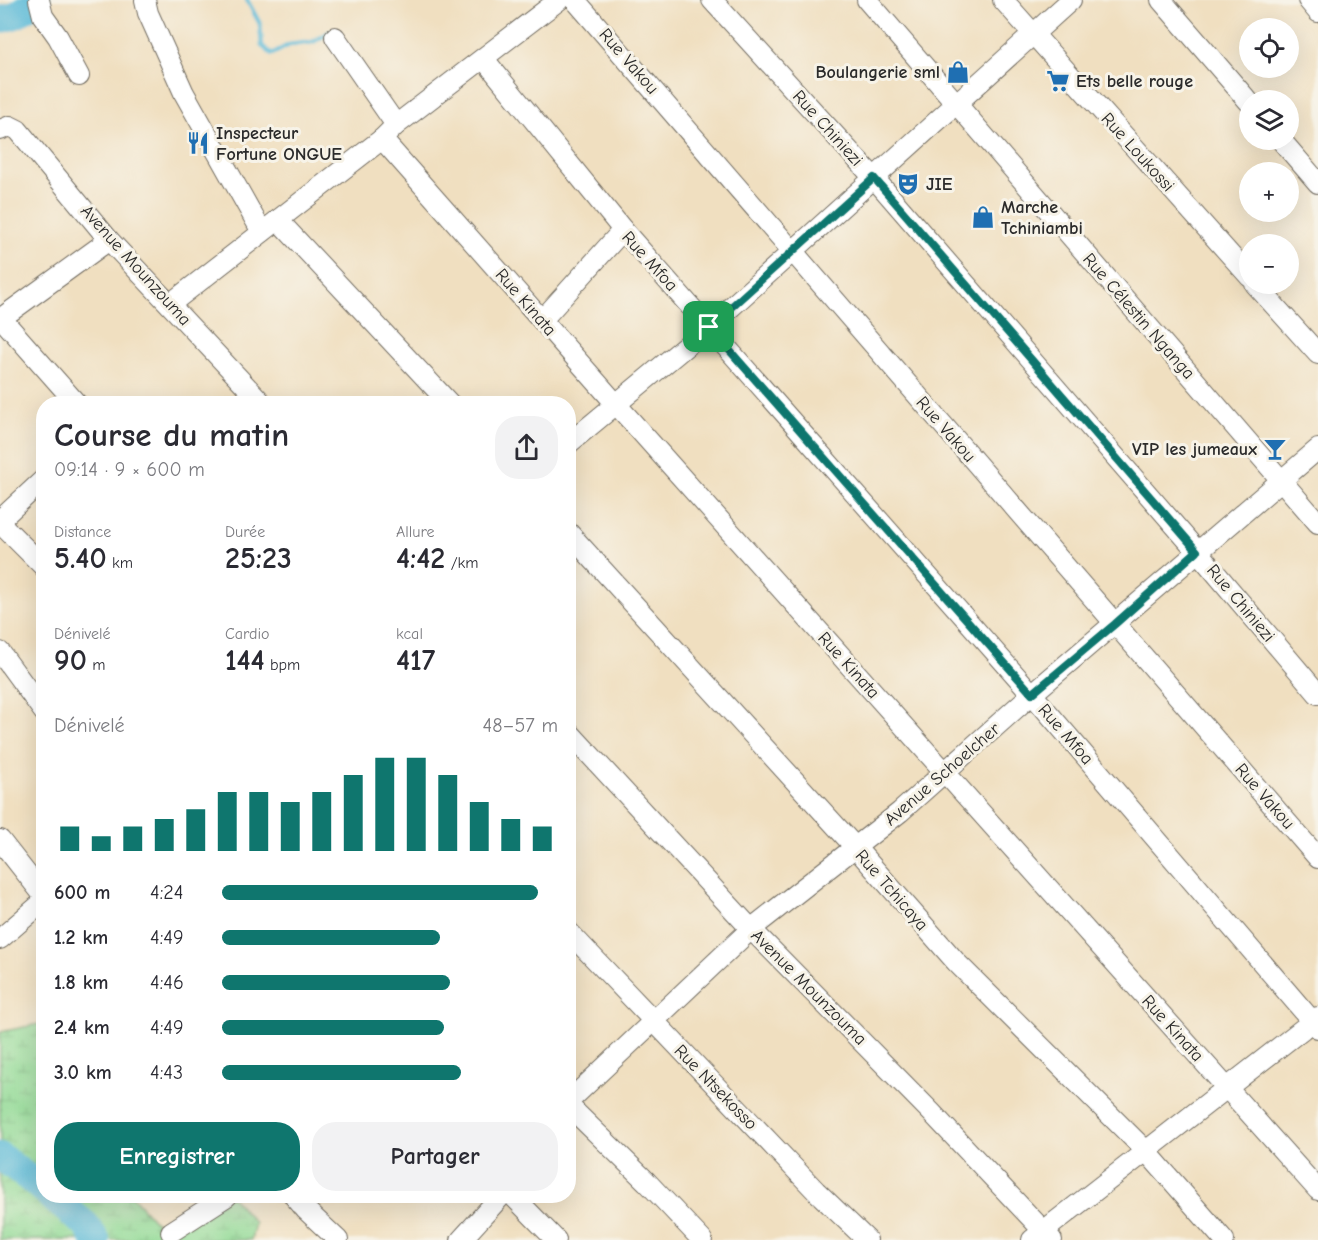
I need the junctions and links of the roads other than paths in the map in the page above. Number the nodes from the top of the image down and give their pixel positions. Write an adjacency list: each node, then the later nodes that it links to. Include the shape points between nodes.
1 (39, 0): 15 (street, via 43,16)
2 (145, 0): 25 (street, via 184,93)
3 (559, 0): 14 (street)
4 (575, 0): 27 (street, Rue Vakou)
5 (712, 0): 21 (street, Rue Chiniezi)
6 (867, 0): 17 (street, Rue Célestin Nganga)
7 (1003, 0): 12 (street, Rue Loukossi)
8 (1071, 0): 12 (street)
9 (1161, 0): 16 (street)
10 (1308, 0): 11 (street)
11 (1318, 12)
12 (1032, 33): 17 (street); 28 (street, Rue Loukossi)
13 (335, 37): 19 (street, Rue Kinata)
14 (484, 58): 19 (street); 24 (street, Rue Mfoa)
15 (79, 76)
16 (1239, 90)
17 (955, 104): 21 (street); 41 (street, Rue Célestin Nganga)
18 (5, 128): 26 (street, Avenue Mounzouma, via 18,130)
19 (389, 132): 23 (street); 32 (street, Rue Kinata)
20 (1290, 150): 22 (street)
21 (874, 178): 27 (street); 46 (street, Rue Chiniezi)
22 (1318, 183)
23 (278, 220): 25 (street); 37 (street)
24 (623, 230): 32 (street); 33 (street, Rue Mfoa)
25 (262, 232): 30 (street)
26 (109, 240): 30 (street, Avenue Mounzouma); 31 (street)
27 (792, 252): 33 (street); 48 (street, Rue Vakou)
28 (1239, 265)
29 (1265, 294): 34 (street)
30 (170, 304): 36 (street, Avenue Mounzouma)
31 (1, 319): 35 (street)
32 (542, 320): 38 (street, Rue Kinata)
33 (709, 327): 38 (street); 50 (street, Rue Mfoa)
34 (1318, 354)
35 (70, 396)
36 (256, 396)
37 (443, 396)
38 (616, 404): 39 (street); 54 (street, Rue Kinata)
39 (576, 437)
40 (1318, 449): 41 (street, Avenue Schoelcher)
41 (1281, 481): 44 (street, Rue Célestin Nganga); 46 (street, Avenue Schoelcher)
42 (36, 487): 43 (street)
43 (0, 521): 47 (street)
44 (1318, 523)
45 (576, 541): 56 (street, Rue Tchicaya)
46 (1197, 551): 48 (street, Avenue Schoelcher); 51 (street, Rue Chiniezi)
47 (36, 559)
48 (1115, 624): 50 (street, Avenue Schoelcher); 57 (street, Rue Vakou)
49 (0, 652): 52 (street)
50 (1032, 694): 54 (street, Avenue Schoelcher); 64 (street, Rue Mfoa)
51 (1318, 694)
52 (36, 701)
53 (576, 740): 60 (street, Avenue Mounzouma)
54 (945, 772): 56 (street, Avenue Schoelcher); 65 (street, Rue Kinata)
55 (0, 840): 58 (street)
56 (855, 847): 60 (street, Avenue Schoelcher); 68 (street, Rue Tchicaya, via 957,963)
57 (1318, 858)
58 (36, 886)
59 (36, 908): 61 (street)
60 (751, 929): 63 (street, Avenue Schoelcher); 75 (street, Avenue Mounzouma, via 932,1112)
61 (0, 939)
62 (576, 939): 63 (street, Rue Ntsekosso)
63 (653, 1021): 66 (street, Avenue Schoelcher); 80 (street, Rue Ntsekosso)
64 (1316, 1023): 65 (street)
65 (1226, 1088): 68 (street); 69 (street, Rue Kinata)
66 (576, 1095)
67 (576, 1111): 79 (street)
68 (1146, 1151): 75 (street); 81 (street, Rue Tchicaya)
69 (1318, 1190)
70 (216, 1203): 74 (street)
71 (300, 1203): 76 (street)
72 (495, 1203): 77 (street)
73 (520, 1203): 78 (street)
74 (171, 1232)
75 (1043, 1237)
76 (338, 1240)
77 (461, 1240)
78 (556, 1240)
79 (702, 1240)
80 (867, 1240)
81 (1224, 1240)

